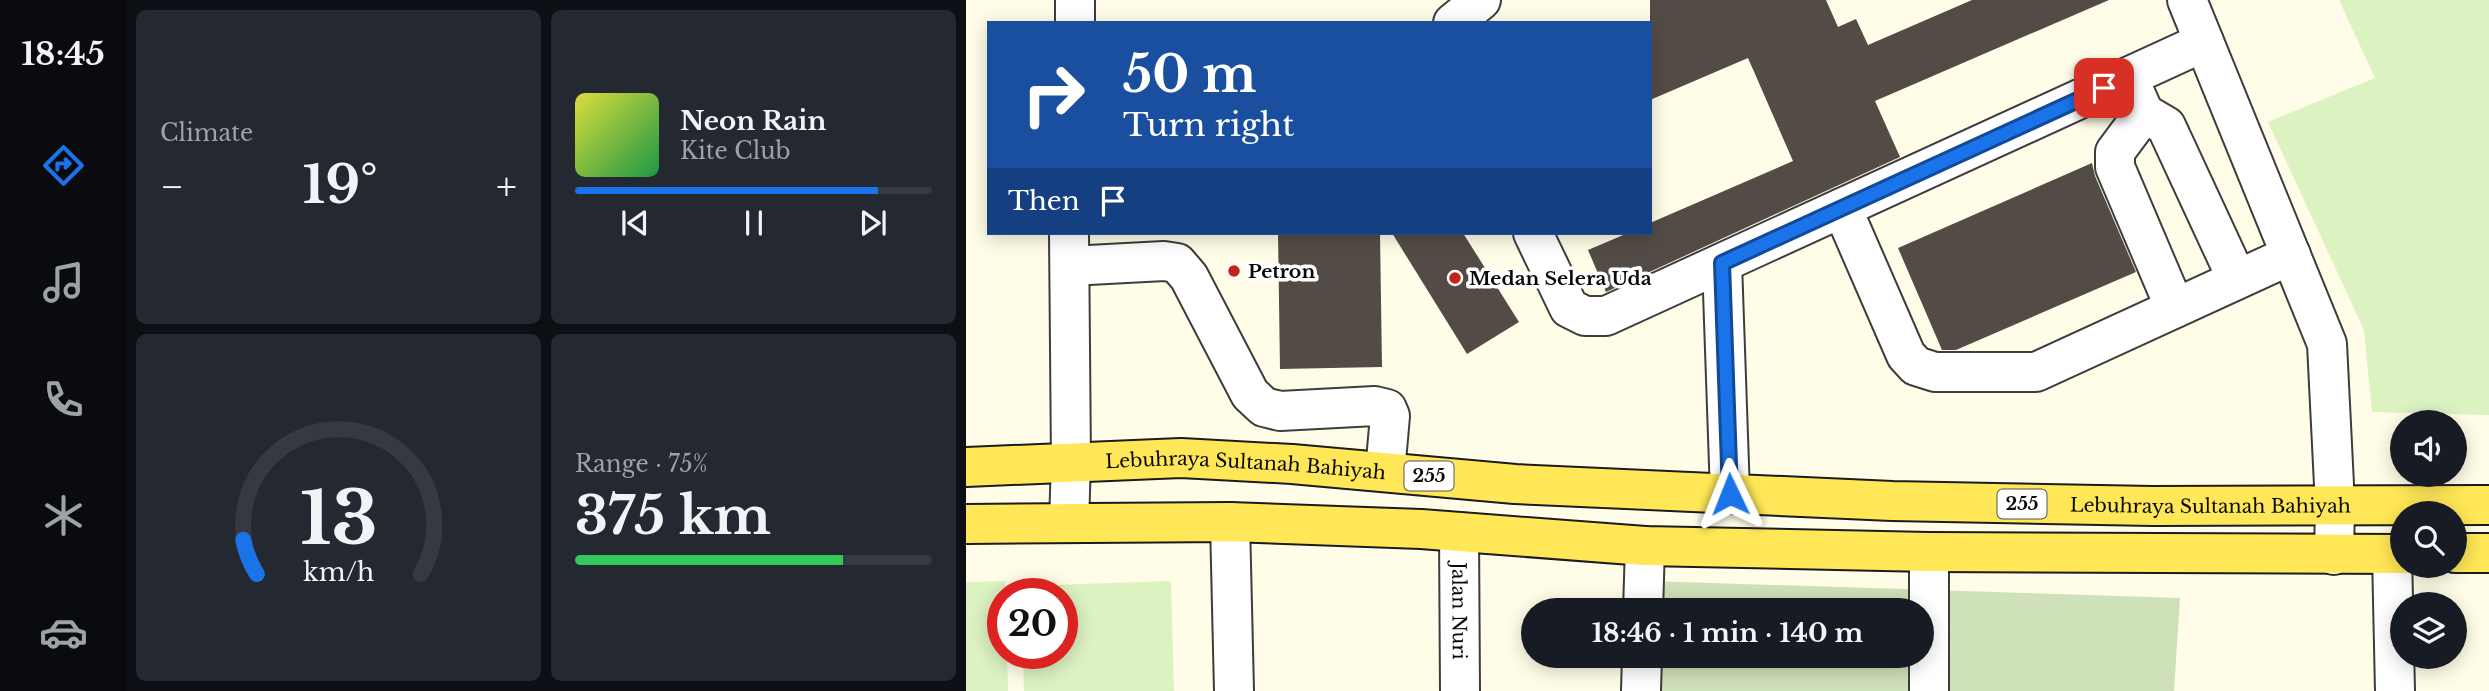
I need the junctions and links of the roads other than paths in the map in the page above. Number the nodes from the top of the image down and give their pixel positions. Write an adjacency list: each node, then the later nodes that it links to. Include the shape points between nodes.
1 (1075, 0): 4 (street)
2 (1481, 0): 5 (street)
3 (2187, 0): 6 (street)
4 (1074, 21)
5 (1455, 21)
6 (2204, 42): 7 (street); 12 (street)
7 (2128, 77): 8 (street); 9 (street)
8 (2144, 113): 14 (street, via 2166,126); 15 (street, via 2115,152 2115,167)
9 (1842, 208): 13 (street); 15 (street, via 1906,355 1916,366 1935,372 2036,372)
10 (1534, 235): 13 (street, via 1569,308 1585,316 1606,316)
11 (1070, 249): 16 (street); 18 (street, via 1177,263 1189,277 1250,394 1264,407 1280,411 1387,409)
12 (2291, 255): 14 (street); 20 (street, via 2327,344)
13 (1722, 263): 19 (street)
14 (2237, 279): 15 (street)
15 (2175, 308)
16 (1071, 462): 17 (main road, Lebuhraya Sultanah Bahiyah / 255); 18 (main road, Lebuhraya Sultanah Bahiyah / 255, via 1181,458); 23 (street)
17 (966, 467)
18 (1385, 472): 19 (main road, Lebuhraya Sultanah Bahiyah / 255, via 1515,484)
19 (1730, 494): 20 (main road, Lebuhraya Sultanah Bahiyah / 255, via 2139,506)
20 (2335, 505): 21 (main road, Lebuhraya Sultanah Bahiyah / 255); 31 (street)
21 (2489, 505)
22 (1230, 522): 23 (main road); 25 (main road); 35 (street)
23 (1069, 523): 24 (main road)
24 (966, 524)
25 (1459, 532): 26 (main road); 36 (street, Jalan Nuri)
26 (1645, 546): 27 (main road); 33 (street)
27 (1929, 552): 31 (main road); 38 (street)
28 (2467, 553): 29 (main road)
29 (2489, 553)
30 (2390, 554): 31 (main road)
31 (2334, 555)
32 (2397, 578): 39 (street)
33 (1643, 598)
34 (1642, 668): 37 (street)
35 (1234, 691)
36 (1460, 691)
37 (1641, 691)
38 (1929, 691)
39 (2395, 691)

